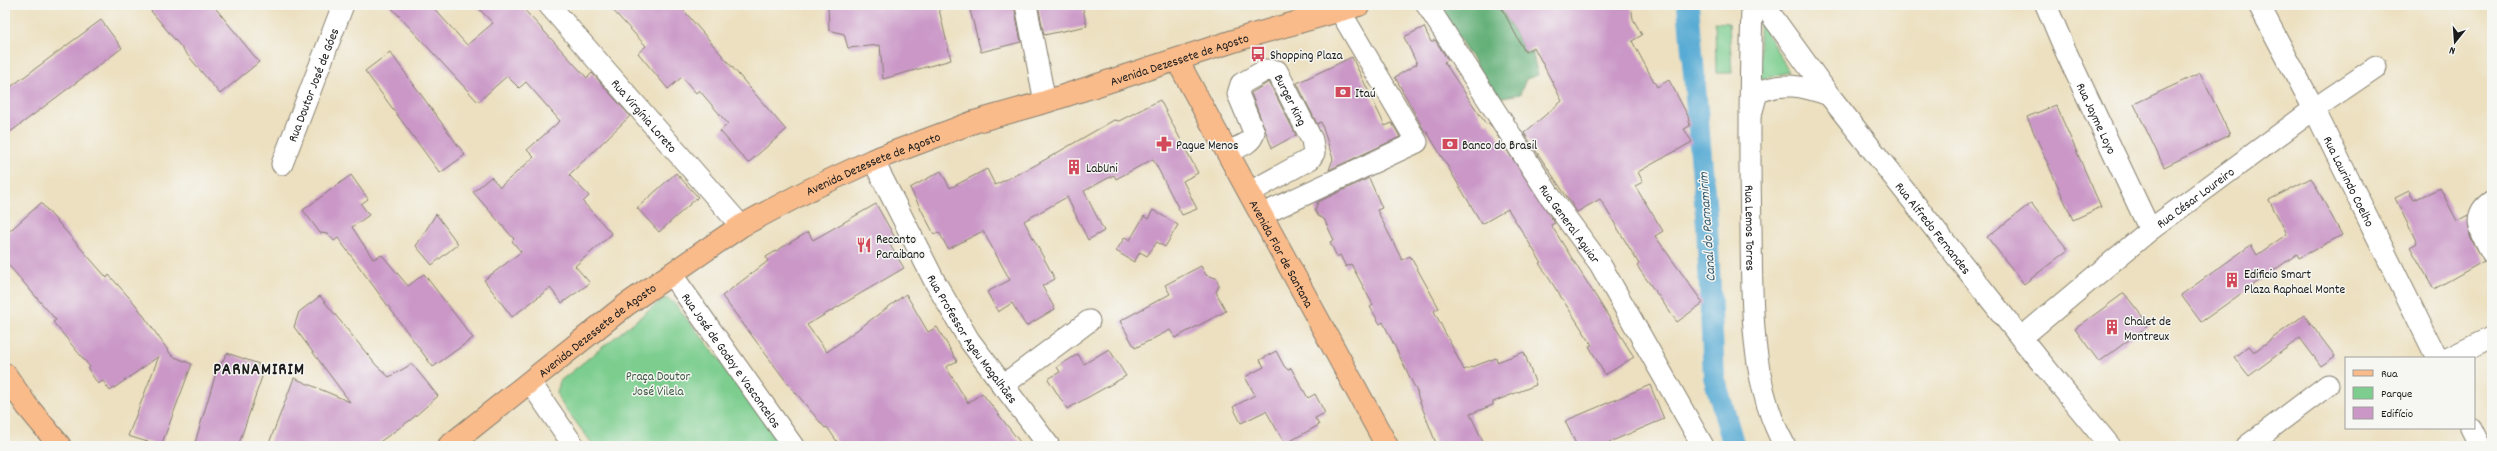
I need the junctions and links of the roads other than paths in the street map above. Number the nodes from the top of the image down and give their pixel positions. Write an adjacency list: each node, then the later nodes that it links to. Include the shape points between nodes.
1 (343, 5): 17 (street, Rua Doutor José de Góes)
2 (549, 5): 21 (street, Rua Virgínia Loreto)
3 (1026, 5): 12 (street)
4 (1428, 5): 41 (street, Rua General Aguiar, via 1550,196 1600,264)
5 (1763, 5): 11 (street, Rua Alfredo Fernandes); 14 (street, Rua Lemos Torres)
6 (2046, 5): 22 (street, Rua Jayme Loyo)
7 (2259, 5): 13 (street, Rua Laurindo Coelho)
8 (1350, 8): 9 (main road, Avenida Dezessete de Agosto, via 1249,36); 20 (street, via 1418,142)
9 (1177, 60): 12 (main road, Avenida Dezessete de Agosto); 15 (main road, Avenida Flor de Santana)
10 (2376, 67): 13 (street, Rua César Loureiro)
11 (1829, 95): 14 (street, via 1806,88 1771,86 1756,93); 27 (street, Rua Alfredo Fernandes)
12 (1045, 102): 16 (main road, Avenida Dezessete de Agosto, via 974,122)
13 (2314, 109): 22 (street, Rua César Loureiro); 28 (street, Rua Laurindo Coelho)
14 (1749, 122): 42 (street, Rua Lemos Torres, via 1752,287 1759,376 1775,429)
15 (1228, 151): 18 (main road, Avenida Flor de Santana); 18 (street, Burger King, via 1249,142 1254,132 1238,94 1241,84 1266,70 1277,71 1312,140 1314,153 1310,159)
16 (873, 160): 21 (main road, Avenida Dezessete de Agosto); 32 (street, Rua Professor Ageu Magalhães, via 969,340)
17 (282, 164)
18 (1250, 192): 20 (main road, Avenida Flor de Santana)
19 (2492, 201): 23 (street, via 2482,208 2478,218)
20 (1261, 215): 40 (main road, Avenida Flor de Santana)
21 (741, 226): 24 (main road, Avenida Dezessete de Agosto)
22 (2150, 230): 27 (street, Rua César Loureiro)
23 (2492, 253)
24 (672, 274): 31 (main road, Avenida Dezessete de Agosto, via 626,305); 38 (street, Rua José de Godoy e Vasconcelos)
25 (1089, 321): 32 (street)
26 (2492, 336): 29 (street)
27 (2021, 338): 43 (street, Rua Alfredo Fernandes)
28 (2437, 357)
29 (2451, 357)
30 (5, 374): 35 (main road)
31 (530, 382): 36 (main road, Avenida Dezessete de Agosto); 37 (street)
32 (1002, 386): 39 (street, Rua Professor Ageu Magalhães)
33 (2328, 386): 44 (street)
34 (2472, 429): 45 (street)
35 (60, 446)
36 (449, 446)
37 (574, 446)
38 (793, 446)
39 (1049, 446)
40 (1387, 446)
41 (1704, 446)
42 (1785, 446)
43 (2110, 446)
44 (2247, 446)
45 (2480, 446)

